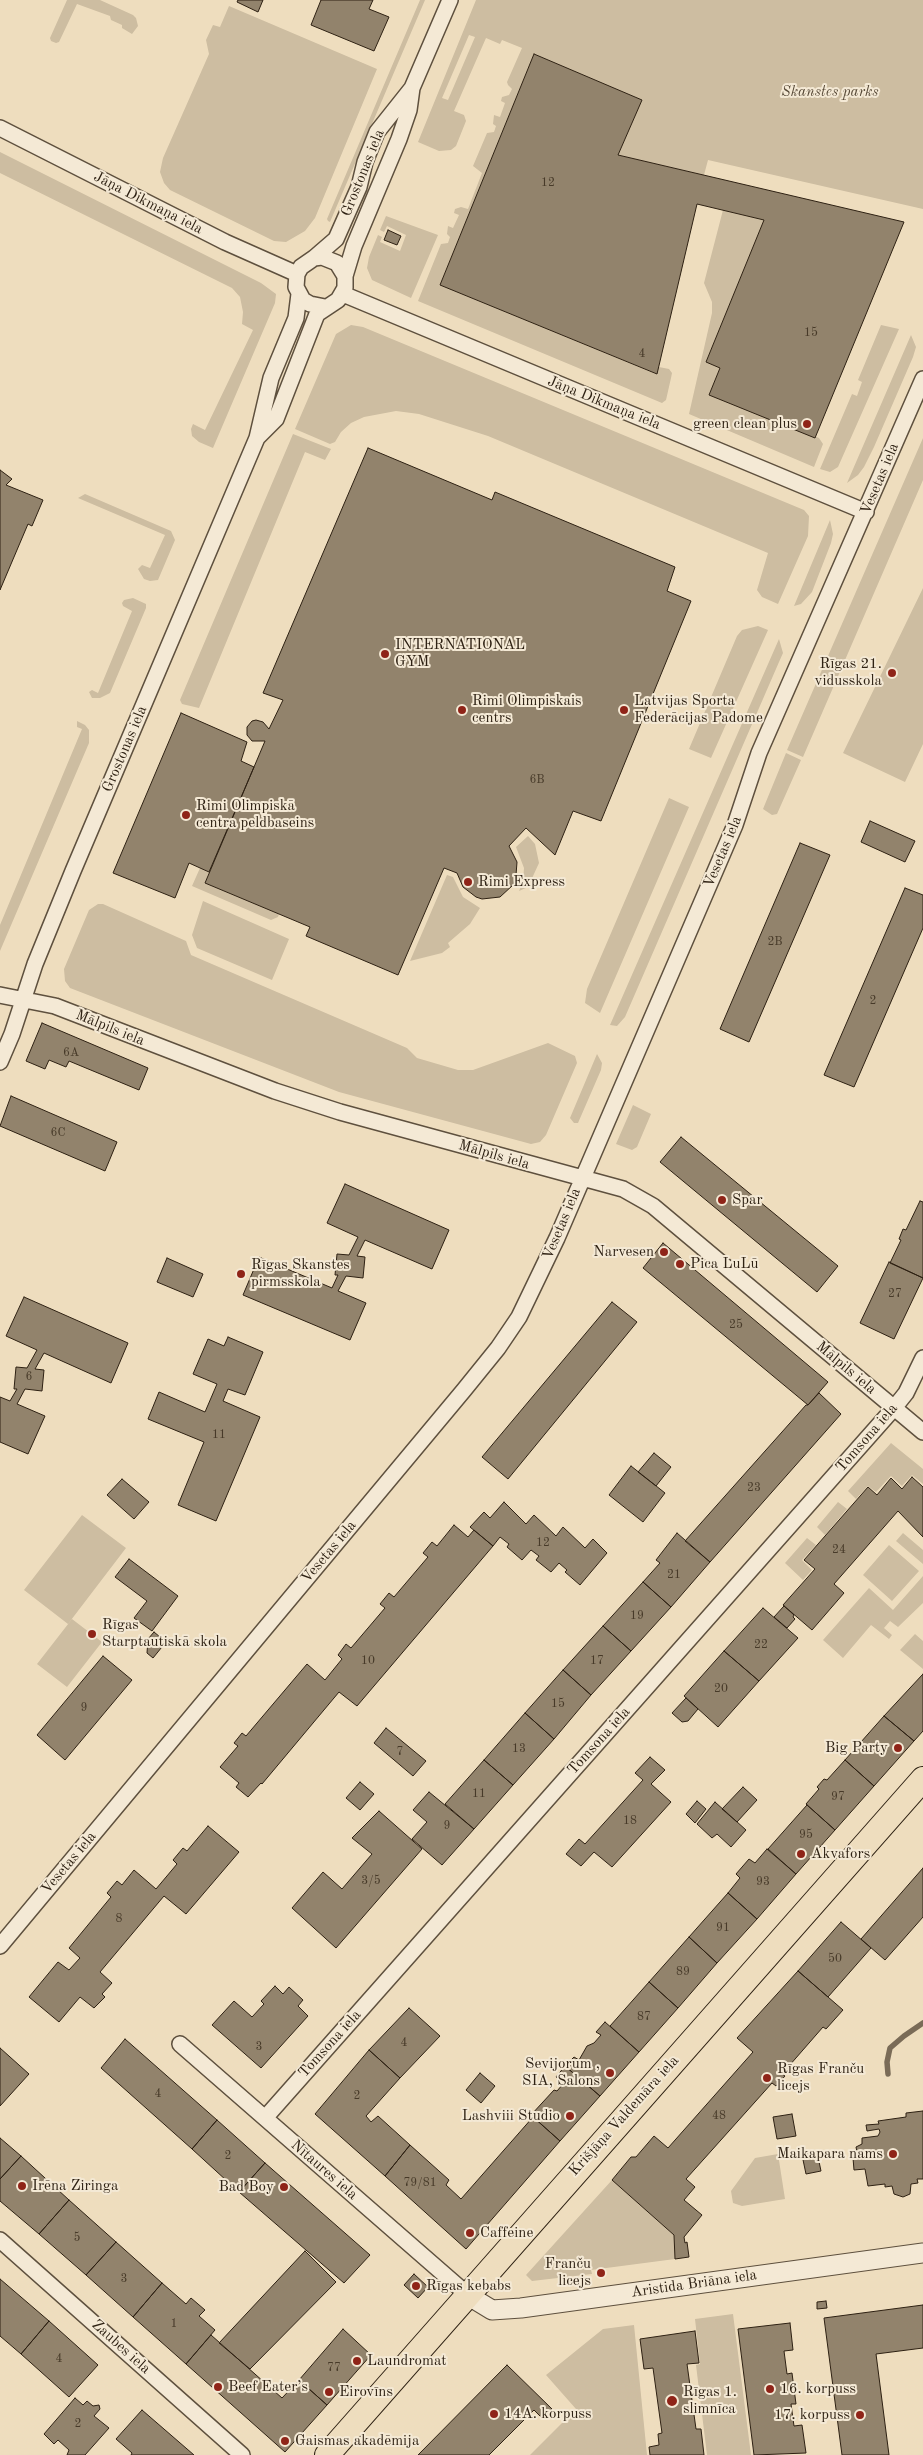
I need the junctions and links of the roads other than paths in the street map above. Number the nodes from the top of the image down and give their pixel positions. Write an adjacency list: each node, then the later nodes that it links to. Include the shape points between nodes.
1 (450, 0): 2 (street, Grostonas iela)
2 (412, 88): 4 (street, Grostonas iela, via 377,132 359,187 336,239); 6 (street, Grostonas iela, via 409,110 399,139 354,246)
3 (0, 128): 5 (street, Jāņa Dikmaņa iela, via 225,242)
4 (314, 258): 5 (street); 6 (street, via 330,259)
5 (297, 274): 7 (street)
6 (345, 276): 8 (street)
7 (299, 294): 9 (street, via 310,304); 11 (street, Grostonas iela, via 296,318 271,378)
8 (343, 294): 9 (street); 12 (street, Jāņa Dikmaņa iela)
9 (325, 307): 11 (street, Grostonas iela, via 311,325 276,419)
10 (923, 379): 12 (street, Vesetas iela)
11 (257, 438): 14 (street, Grostonas iela, via 73,871)
12 (866, 512): 16 (street, Vesetas iela, via 760,753 735,825)
13 (0, 995): 14 (street, Mālpils iela)
14 (23, 998): 15 (street, Grostonas iela); 16 (street, Mālpils iela, via 55,1006 302,1100)
15 (0, 1062)
16 (581, 1179): 18 (street, Mālpils iela, via 623,1190 653,1206); 21 (street, Vesetas iela, via 537,1280 498,1348)
17 (923, 1358): 18 (street, Tomsona iela, via 906,1393)
18 (894, 1408): 19 (street, Mālpils iela); 23 (street, Tomsona iela)
19 (923, 1432)
20 (923, 1779): 26 (main road, Krišjāņa Valdemāra iela, via 492,2265)
21 (0, 1946)
22 (180, 2044): 23 (street, Nītaures iela)
23 (265, 2118): 26 (street, Nītaures iela)
24 (0, 2240): 27 (street, Zaubes iela)
25 (923, 2253): 26 (street, Aristida Briāna iela, via 521,2308 492,2310)
26 (469, 2296): 28 (main road, Krišjāņa Valdemāra iela)
27 (242, 2455)
28 (327, 2455)

